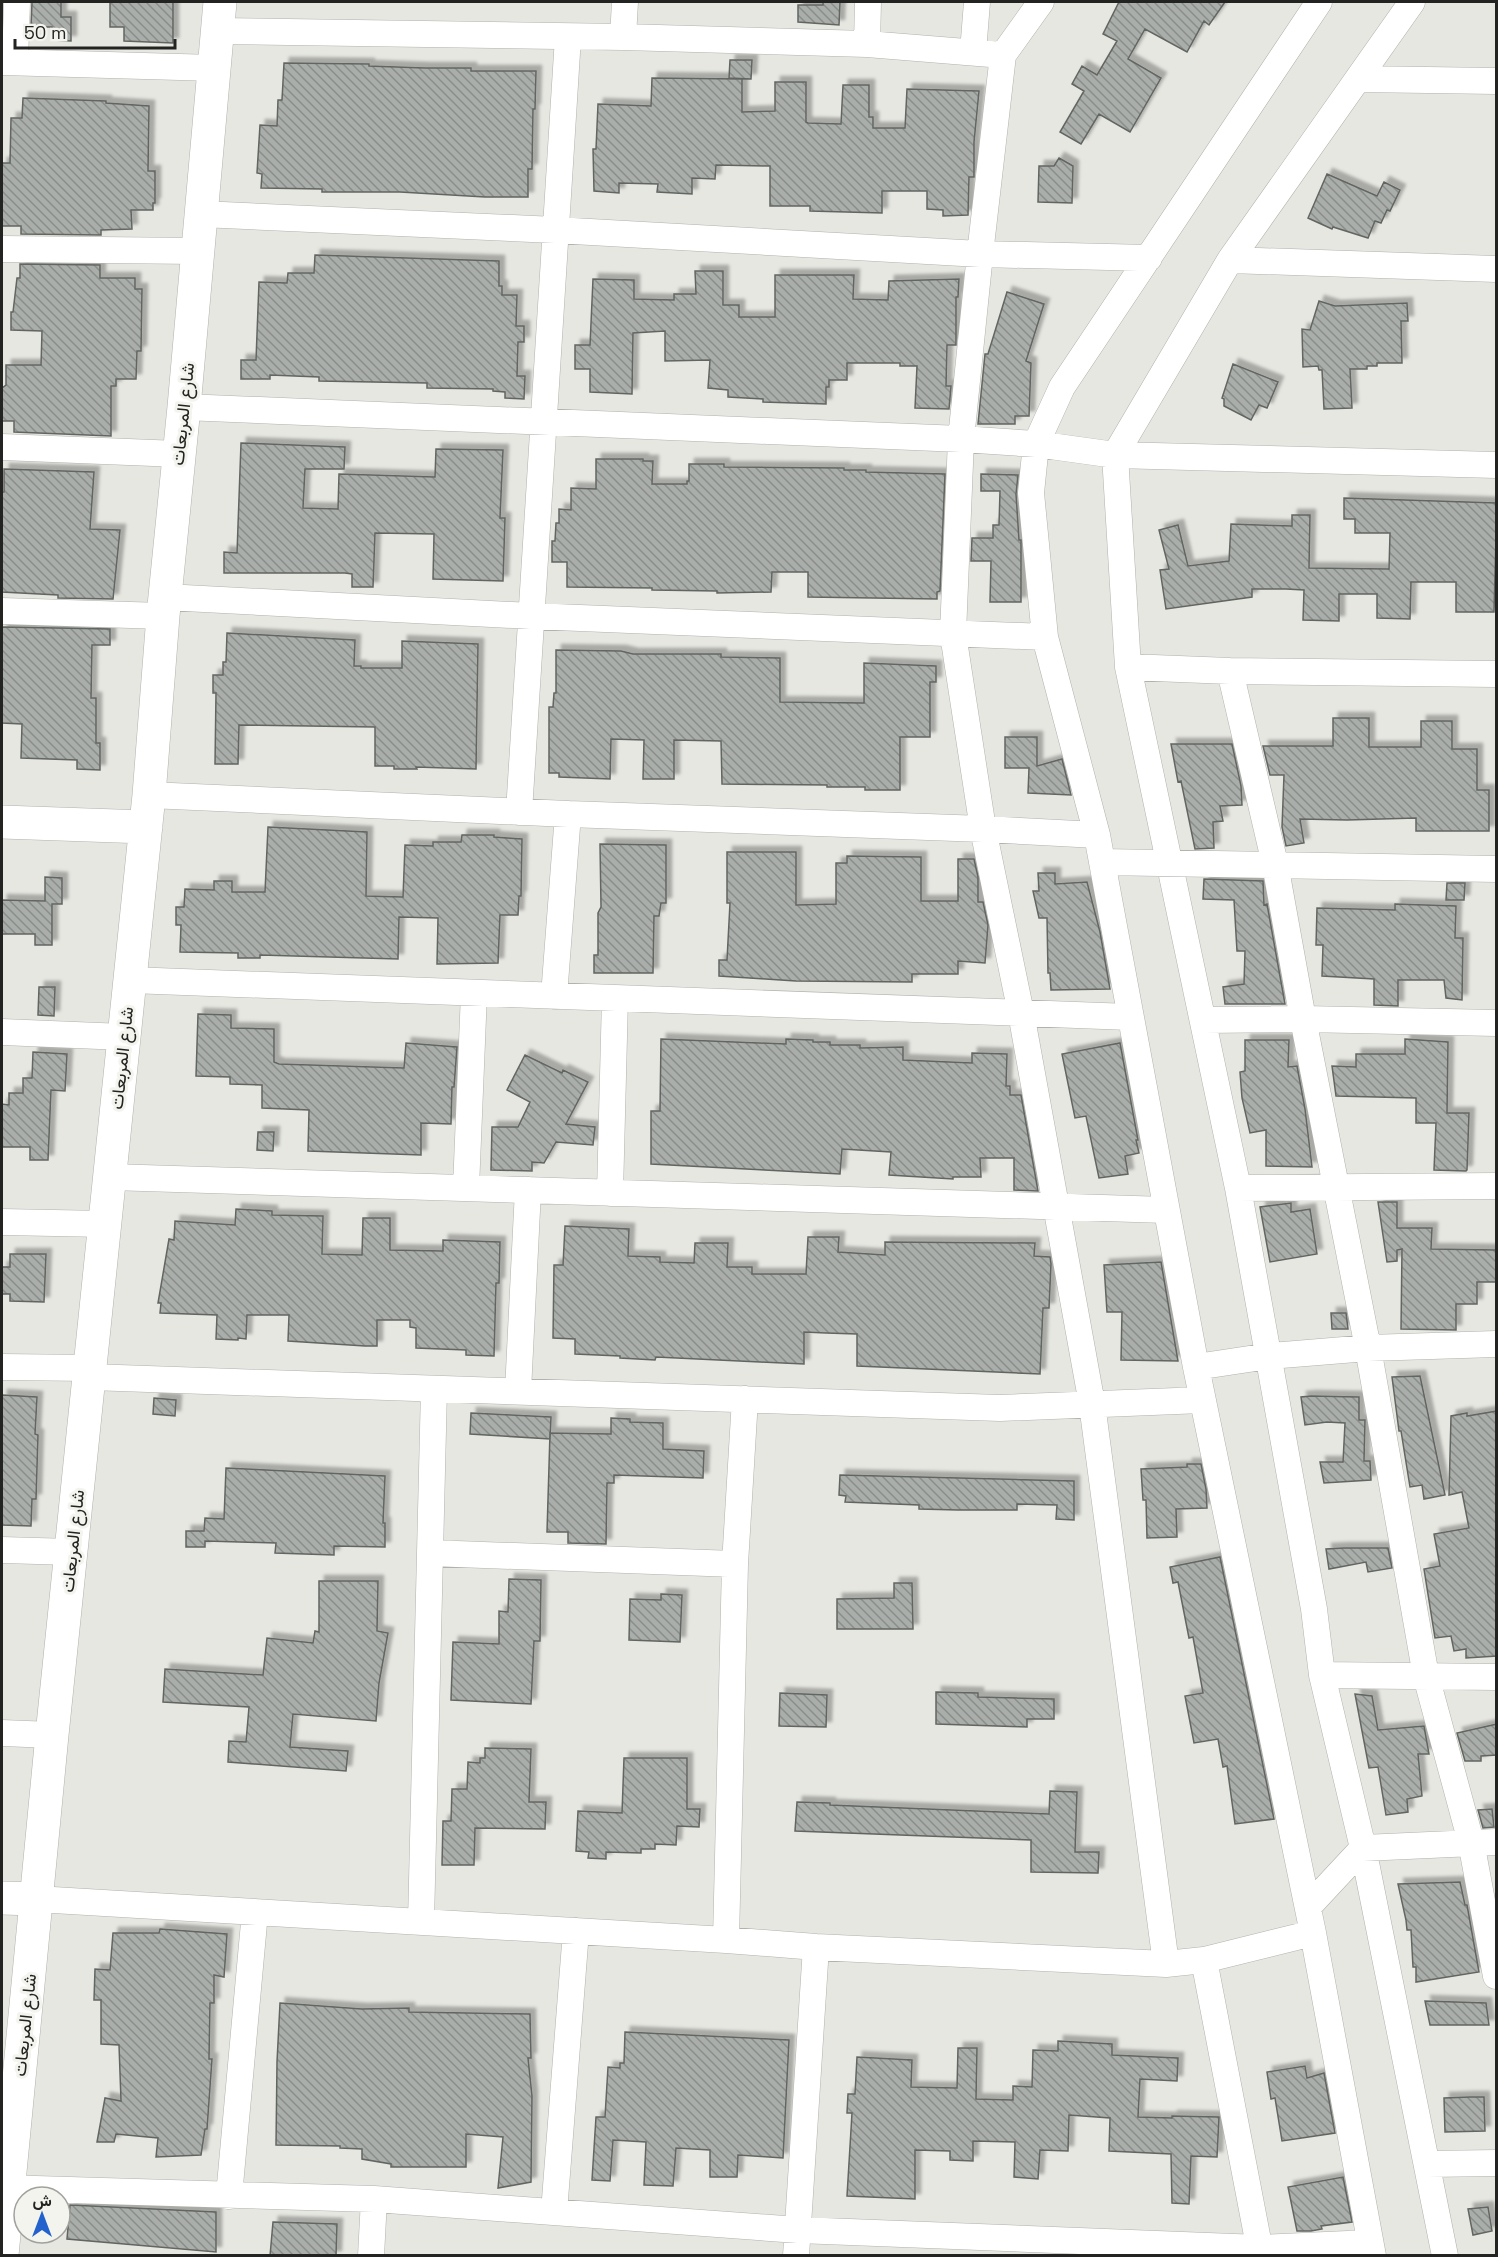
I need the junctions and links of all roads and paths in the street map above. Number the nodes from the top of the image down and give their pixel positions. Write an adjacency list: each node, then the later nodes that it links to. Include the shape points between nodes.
1 (17, 2): 14 (street)
2 (625, 2): 10 (street)
3 (868, 2): 11 (street)
4 (977, 2): 12 (street)
5 (1041, 2): 13 (street)
6 (1319, 2): 23 (street)
7 (1412, 2): 16 (street)
8 (219, 16): 9 (street); 15 (street, شارع المربعات)
9 (568, 37): 10 (street); 19 (street)
10 (623, 37): 11 (street)
11 (867, 44): 12 (street)
12 (974, 52): 13 (street)
13 (1003, 55): 22 (street)
14 (8, 62): 15 (street)
15 (215, 68): 18 (street, شارع المربعات)
16 (1358, 80): 17 (street); 24 (street)
17 (1497, 81)
18 (201, 214): 19 (street); 21 (street, شارع المربعات)
19 (555, 230): 22 (street); 27 (street)
20 (2, 249): 21 (street)
21 (198, 251): 26 (street, شارع المربعات)
22 (980, 254): 23 (street); 28 (street)
23 (1149, 258): 29 (street, via 1062,387)
24 (1230, 260): 25 (street); 32 (street)
25 (1497, 269)
26 (184, 407): 27 (street); 31 (street, شارع المربعات)
27 (543, 424): 28 (street); 36 (street)
28 (961, 439): 29 (street); 37 (street)
29 (1036, 444): 32 (street); 38 (street, via 1031,493)
30 (2, 447): 31 (street)
31 (179, 454): 34 (street, شارع المربعات)
32 (1115, 455): 33 (street); 39 (street)
33 (1497, 465)
34 (164, 606): 35 (street); 36 (street); 42 (street, شارع المربعات)
35 (2, 611)
36 (531, 616): 37 (street); 43 (street)
37 (953, 634): 38 (street); 47 (street)
38 (1045, 637): 48 (street)
39 (1128, 667): 40 (street); 50 (street)
40 (1230, 671): 41 (street); 51 (street)
41 (1497, 674)
42 (149, 795): 43 (street); 46 (street, شارع المربعات)
43 (519, 812): 44 (street)
44 (568, 814): 47 (street); 55 (street)
45 (2, 822): 46 (street)
46 (146, 827): 53 (street, شارع المربعات)
47 (983, 829): 48 (street); 57 (street)
48 (1097, 835): 49 (street)
49 (1102, 862): 50 (street); 58 (street)
50 (1170, 863): 51 (street); 60 (street)
51 (1275, 864): 52 (street); 59 (street)
52 (1497, 869)
53 (130, 980): 54 (street); 63 (street, شارع المربعات)
54 (474, 993): 55 (street); 67 (street)
55 (554, 996): 56 (street)
56 (615, 998): 57 (street); 70 (street)
57 (1020, 1013): 58 (street); 71 (street)
58 (1130, 1017): 72 (street)
59 (1303, 1019): 60 (street); 61 (street); 65 (street)
60 (1204, 1020): 68 (street)
61 (1497, 1023)
62 (2, 1032): 63 (street)
63 (124, 1037): 64 (street, شارع المربعات)
64 (110, 1177): 67 (street); 74 (street, شارع المربعات)
65 (1335, 1186): 66 (street); 68 (street); 76 (street)
66 (1497, 1186)
67 (466, 1188): 69 (street)
68 (1238, 1188): 77 (street)
69 (528, 1190): 70 (street); 82 (street)
70 (610, 1193): 71 (street)
71 (1056, 1207): 72 (street); 85 (street)
72 (1166, 1210): 79 (street)
73 (2, 1222): 74 (street)
74 (106, 1224): 80 (street, شارع المربعات)
75 (1497, 1344): 76 (street)
76 (1368, 1348): 77 (street); 91 (street)
77 (1269, 1356): 79 (street); 90 (street)
78 (2, 1367): 80 (street)
79 (1196, 1367): 84 (street)
80 (91, 1373): 81 (street); 87 (street, شارع المربعات)
81 (434, 1389): 82 (street); 88 (street)
82 (518, 1391): 83 (street)
83 (745, 1399): 85 (street, via 1000,1408); 89 (street)
84 (1202, 1400): 85 (street); 100 (street)
85 (1092, 1404): 108 (street)
86 (2, 1550): 87 (street)
87 (72, 1552): 94 (street, شارع المربعات)
88 (430, 1553): 89 (street); 102 (street)
89 (735, 1564): 105 (street)
90 (1322, 1675): 91 (street); 97 (street)
91 (1426, 1676): 92 (street); 95 (street)
92 (1497, 1677)
93 (2, 1733): 94 (street)
94 (52, 1735): 99 (street, شارع المربعات)
95 (1471, 1842): 96 (street); 97 (street); 109 (street)
96 (1497, 1842)
97 (1363, 1848): 100 (street); 112 (street)
98 (2, 1898): 99 (street)
99 (36, 1899): 101 (street); 110 (street, شارع المربعات)
100 (1308, 1907): 104 (street)
101 (255, 1912): 102 (street); 114 (street)
102 (421, 1922): 103 (street)
103 (576, 1931): 105 (street); 116 (street)
104 (1313, 1933): 107 (street); 118 (street)
105 (726, 1940): 106 (street)
106 (816, 1947): 108 (street); 117 (street)
107 (1204, 1960): 108 (street); 119 (street)
108 (1166, 1964)
109 (1497, 1976)
110 (12, 2049): 113 (street, شارع المربعات)
111 (1497, 2163): 112 (street)
112 (1427, 2164): 123 (street)
113 (4, 2188): 114 (street); 120 (street, شارع المربعات)
114 (229, 2196): 115 (street)
115 (374, 2199): 116 (street); 121 (street)
116 (554, 2212): 117 (street)
117 (798, 2230): 119 (street); 122 (street)
118 (1372, 2249): 119 (street)
119 (1261, 2252)
120 (2, 2255)
121 (371, 2256)
122 (796, 2256)
123 (1444, 2256)

